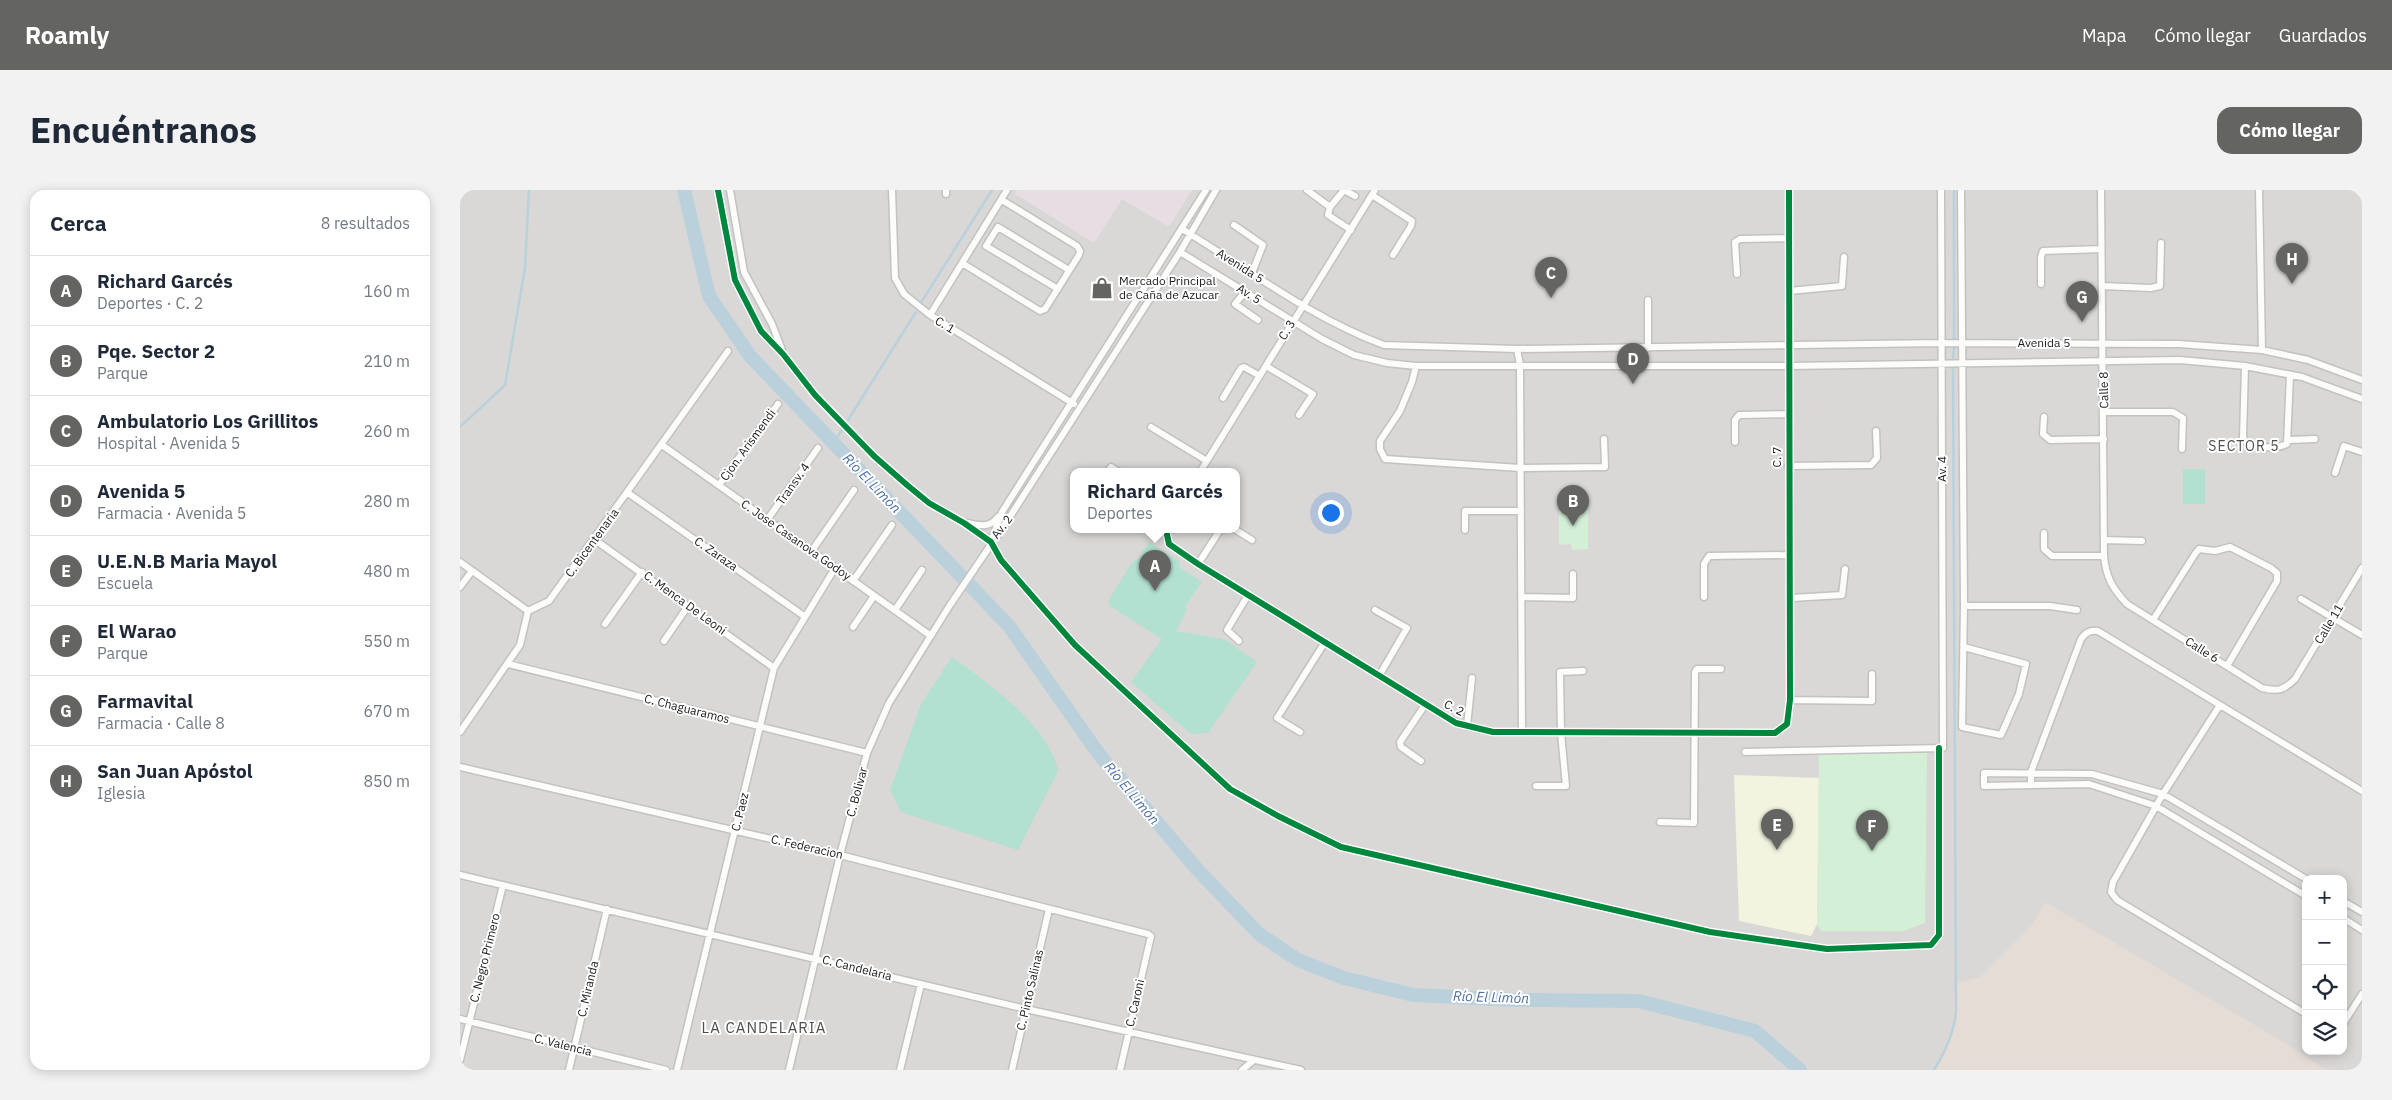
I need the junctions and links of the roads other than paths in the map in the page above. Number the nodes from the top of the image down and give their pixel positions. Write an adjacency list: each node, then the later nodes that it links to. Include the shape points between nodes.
1 (718, 190): 49 (street, via 735,280 761,331)
2 (730, 190): 49 (street, via 744,272 772,324)
3 (892, 190): 38 (street, C. 1, via 895,278 904,294)
4 (1008, 190): 15 (street)
5 (1206, 190): 18 (street, Av. 2)
6 (1216, 190): 20 (street, Av. 2)
7 (1307, 190): 16 (street)
8 (1789, 190): 21 (street, C. 7)
9 (1941, 190): 41 (street, Av. 4)
10 (1961, 190): 42 (street, Av. 4)
11 (2101, 190): 23 (street, Calle 8)
12 (2259, 190): 47 (street)
13 (1374, 192): 19 (street, C. 3); 25 (street, via 1412,221)
14 (1355, 196): 16 (street, via 1344,190)
15 (1002, 200): 27 (street); 28 (street, via 1077,246 1079,254)
16 (1330, 207): 19 (street, via 1328,215)
17 (1234, 225): 29 (street, via 1263,245)
18 (1182, 230): 20 (street, Avenida 5); 63 (street, Av. 2)
19 (1351, 230): 37 (street, C. 3)
20 (1191, 235): 24 (street, Av. 2); 29 (street, Avenida 5)
21 (1789, 238): 30 (street, via 1740,239 1735,242); 34 (street, C. 7)
22 (2161, 243): 32 (street, via 2160,286)
23 (2102, 249): 31 (street, via 2043,251); 32 (street, Calle 8)
24 (1180, 252): 35 (street, Av. 5); 65 (street, Av. 2)
25 (1393, 255)
26 (1844, 257): 34 (street, via 1842,286)
27 (962, 263): 33 (street, via 1040,311 1045,309); 38 (street)
28 (1069, 270): 33 (street); 33 (street, via 998,227 986,246)
29 (1252, 273): 37 (street, Avenida 5)
30 (1737, 274)
31 (2041, 284)
32 (2102, 286): 43 (street, Calle 8)
33 (1058, 289)
34 (1789, 291): 44 (street, C. 7)
35 (1245, 292): 39 (street, via 1235,304); 40 (street, Av. 5)
36 (1648, 300): 45 (street)
37 (1302, 306): 40 (street, C. 3); 46 (street, Avenida 5, via 1384,345)
38 (930, 315): 63 (street, C. 1)
39 (1258, 320)
40 (1292, 321): 54 (street, C. 3); 55 (street, Avenida 5, via 1354,355)
41 (1941, 343): 42 (street, Avenida 5); 44 (street, Avenida 5); 51 (street, Av. 4)
42 (1961, 343): 43 (street, Avenida 5); 52 (street, Av. 4)
43 (2103, 343): 47 (street, Avenida 5); 50 (street, Calle 8)
44 (1788, 346): 45 (street, Avenida 5); 56 (street, C. 7)
45 (1648, 348): 46 (street, Avenida 5)
46 (1518, 349): 53 (street)
47 (2262, 350): 60 (street, Avenida 5, via 2308,360)
48 (728, 351): 77 (street, C. Bicentenaria)
49 (783, 354): 92 (street, via 815,395 874,456 929,504)
50 (2103, 360): 52 (street, Avenida 5); 57 (street, Avenida 5, via 2180,360); 66 (street, Calle 8)
51 (1941, 364): 52 (street, Avenida 5); 56 (street, Avenida 5); 162 (street, Av. 4)
52 (1962, 364): 126 (street, Av. 4)
53 (1520, 365): 55 (street, Avenida 5); 56 (street, Avenida 5); 84 (street)
54 (1266, 366): 59 (street, C. 3); 68 (street, via 1313,394)
55 (1416, 366): 84 (street, via 1400,411 1380,441 1385,459)
56 (1788, 366): 67 (street, C. 7)
57 (2245, 366): 58 (street, Avenida 5); 75 (street, via 2243,438 2251,446 2283,446)
58 (2290, 375): 62 (street, Avenida 5); 75 (street)
59 (1260, 376): 61 (street, via 1241,368); 81 (street, C. 3)
60 (2362, 380)
61 (1223, 398)
62 (2362, 398)
63 (1071, 402): 65 (street, C. 1); 90 (street, Av. 2)
64 (778, 404): 86 (street, Cjon. Arismendi)
65 (1079, 408): 103 (street, Av. 2)
66 (2104, 412): 73 (street, Calle 8); 79 (street, via 2173,412 2182,418)
67 (1788, 414): 76 (street, via 1739,415 1735,420); 82 (street, C. 7)
68 (1299, 415)
69 (2044, 417): 73 (street, via 2044,434 2050,440)
70 (1151, 427): 81 (street)
71 (1876, 431): 82 (street, via 1876,458 1871,465)
72 (1604, 439): 84 (street, via 1605,467)
73 (2104, 439): 101 (street, Calle 8)
74 (2315, 439): 75 (street)
75 (2288, 440)
76 (1735, 442)
77 (662, 445): 86 (street, C. Jose Casanova Godoy); 88 (street, C. Bicentenaria)
78 (818, 448): 91 (street, Transv. 4)
79 (2182, 448)
80 (2362, 452): 85 (street, via 2344,446)
81 (1207, 462): 83 (street, C. 3)
82 (1788, 466): 105 (street, C. 7)
83 (1203, 468)
84 (1520, 468): 89 (street)
85 (2334, 473)
86 (719, 486): 91 (street, C. Jose Casanova Godoy)
87 (854, 490): 104 (street)
88 (628, 493): 99 (street, C. Bicentenaria); 131 (street, C. Zaraza)
89 (1521, 510): 94 (street, via 1465,511); 121 (street)
90 (1002, 512): 92 (street, via 983,527); 103 (street, Av. 2)
91 (767, 520): 104 (street, C. Jose Casanova Godoy)
92 (964, 523): 103 (street)
93 (892, 524): 116 (street)
94 (1465, 530)
95 (1240, 532): 100 (street)
96 (1166, 533): 108 (street, C. 2, via 1169,544)
97 (1218, 533): 108 (street)
98 (2044, 533): 106 (street, via 2044,549 2052,556)
99 (595, 540): 114 (street, C. Menca De Leoni); 130 (street, C. Bicentenaria, via 549,601)
100 (1252, 540)
101 (2104, 540): 102 (street); 106 (street, Calle 8)
102 (2142, 541)
103 (991, 542): 137 (street, C. Bolivar); 162 (street, Av. 4, via 1001,560 1075,645 1230,788 1278,816 1340,847 1710,932 1826,948 1931,944 1939,935)
104 (811, 552): 109 (street, C. Jose Casanova Godoy)
105 (1790, 555): 122 (street, via 1709,556 1704,564); 123 (street, C. 7)
106 (2104, 556): 118 (street, Calle 8, via 2106,574)
107 (460, 562): 111 (street)
108 (1198, 564): 119 (street, C. 2)
109 (835, 568): 116 (street, C. Jose Casanova Godoy); 131 (street, C. Paez)
110 (2362, 568): 132 (street, Calle 11)
111 (472, 570): 117 (street); 130 (street)
112 (922, 570): 127 (street)
113 (1845, 570): 123 (street, via 1842,595)
114 (642, 572): 125 (street, C. Menca De Leoni); 134 (street)
115 (1573, 574): 121 (street, via 1573,598)
116 (853, 580): 120 (street, C. Jose Casanova Godoy)
117 (460, 587)
118 (2113, 589): 133 (street, Calle 6, via 2127,604)
119 (1248, 595): 139 (street, via 1227,630); 140 (street, C. 2)
120 (874, 596): 127 (street, C. Jose Casanova Godoy); 135 (street)
121 (1522, 597): 159 (street)
122 (1704, 597)
123 (1791, 598): 151 (street, C. 7)
124 (2301, 599): 132 (street)
125 (688, 606): 138 (street); 144 (street, C. Menca De Leoni)
126 (1964, 606): 129 (street, via 2050,606); 141 (street, Av. 4)
127 (895, 610): 137 (street, C. Jose Casanova Godoy)
128 (1375, 610): 148 (street, via 1407,628)
129 (2077, 610)
130 (528, 611): 142 (street, via 520,645)
131 (804, 616): 144 (street, C. Paez)
132 (2333, 618): 136 (street); 150 (street, Calle 11)
133 (2153, 620): 143 (street, Calle 6); 143 (street, via 2199,550 2215,551 2230,547 2271,568 2277,574 2277,581)
134 (605, 624)
135 (853, 627)
136 (2362, 635)
137 (931, 636): 164 (street, C. Bolivar, via 889,703)
138 (664, 641)
139 (1240, 641)
140 (1324, 642): 148 (street, C. 2); 158 (street, via 1277,718)
141 (1964, 647): 141 (street, Av. 4, via 2026,664 2019,694 2001,735 1962,726)
142 (508, 664): 156 (street, C. Chaguaramos); 157 (street)
143 (2227, 666): 150 (street, Calle 6, via 2262,688 2275,691 2285,689)
144 (774, 668): 156 (street, C. Paez)
145 (1721, 669): 161 (street, via 1697,669 1695,672)
146 (1583, 671): 160 (street, via 1560,672)
147 (1872, 674): 151 (street, via 1872,701)
148 (1379, 676): 152 (street, C. 2)
149 (1472, 678): 155 (street)
150 (2295, 679)
151 (1790, 700): 154 (street, C. 7)
152 (1425, 705): 155 (street, C. 2); 165 (street, via 1400,742 1401,747)
153 (2220, 705): 167 (street, via 2098,631 2088,632 2081,639); 170 (street); 171 (street)
154 (1787, 724): 161 (street, C. 2, via 1775,733)
155 (1466, 726): 159 (street, C. 2, via 1493,732)
156 (761, 727): 164 (street, C. Chaguaramos); 174 (street, C. Paez)
157 (460, 732)
158 (1300, 732)
159 (1522, 732): 160 (street, C. 2)
160 (1561, 733): 161 (street, C. 2); 169 (street, via 1566,786)
161 (1696, 734): 173 (street, via 1694,823)
162 (1941, 748): 163 (street)
163 (1745, 752)
164 (867, 753): 175 (street, C. Bolivar)
165 (1421, 761)
166 (460, 767): 174 (street, C. Federacion)
167 (2031, 772): 168 (street); 168 (street, via 1984,773 1984,786); 171 (street, via 2092,774)
168 (2031, 785): 172 (street, via 2088,784)
169 (1536, 786)
170 (2362, 791)
171 (2163, 794): 172 (street); 177 (street)
172 (2156, 806): 179 (street); 192 (street, via 2113,882 2113,896)
173 (1660, 822)
174 (736, 830): 175 (street, C. Federacion); 186 (street, C. Paez)
175 (840, 855): 182 (street, C. Federacion); 188 (street, C. Bolivar)
176 (460, 875): 178 (street, C. Candelaria)
177 (2302, 877)
178 (503, 885): 181 (street, C. Candelaria); 195 (street, C. Negro Primero)
179 (2302, 894)
180 (2347, 903): 183 (street)
181 (606, 909): 186 (street, C. Candelaria); 197 (street, C. Miranda)
182 (1049, 909): 187 (street, C. Federacion); 191 (street, C. Pinto Salinas)
183 (2362, 912)
184 (2346, 920): 185 (street)
185 (2362, 930)
186 (710, 933): 188 (street, C. Candelaria); 202 (street, C. Paez)
187 (1151, 936): 196 (street, C. Caroni)
188 (816, 958): 189 (street, C. Candelaria); 203 (street, C. Bolivar)
189 (920, 984): 191 (street, C. Candelaria); 204 (street)
190 (2362, 994): 193 (street)
191 (1026, 1009): 196 (street, C. Candelaria); 205 (street, C. Pinto Salinas)
192 (2302, 1012)
193 (2347, 1018)
194 (460, 1019): 195 (street, C. Valencia)
195 (470, 1021): 197 (street, C. Valencia); 198 (street, C. Negro Primero)
196 (1128, 1033): 199 (street, C. Candelaria); 206 (street, C. Caroni)
197 (575, 1048): 200 (street, C. Miranda); 201 (street, C. Valencia)
198 (460, 1060)
199 (1254, 1060): 207 (street); 208 (street)
200 (569, 1070)
201 (666, 1070)
202 (677, 1070)
203 (789, 1070)
204 (900, 1070)
205 (1012, 1070)
206 (1120, 1070)
207 (1242, 1070)
208 (1300, 1070)

